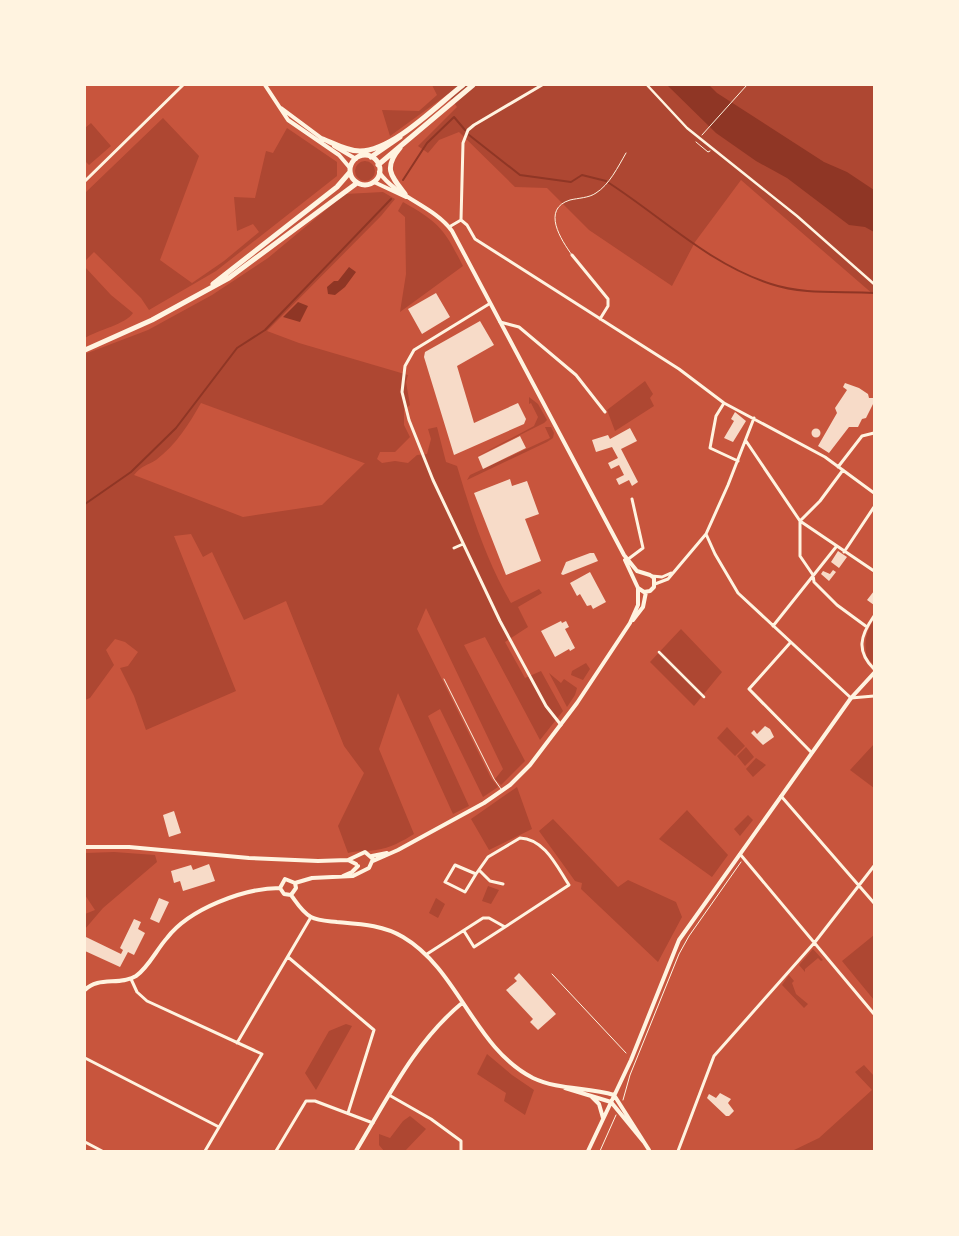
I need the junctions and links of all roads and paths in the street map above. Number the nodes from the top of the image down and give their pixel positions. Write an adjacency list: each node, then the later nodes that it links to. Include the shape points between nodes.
1 (183, 85): 21 (street)
2 (265, 85): 8 (street)
3 (463, 85): 9 (main road)
4 (473, 85): 11 (main road)
5 (542, 85): 26 (street, via 474,125 465,136)
6 (647, 85): 29 (street, via 686,128 798,216)
7 (747, 85): 10 (path)
8 (278, 106): 12 (street); 19 (street, via 288,120 339,155)
9 (409, 128): 12 (main road, via 381,146 366,151 352,150); 16 (main road, via 391,145)
10 (702, 134)
11 (412, 135): 18 (main road); 24 (main road, via 390,163 392,177)
12 (323, 140): 17 (street)
13 (696, 142): 14 (path)
14 (708, 152)
15 (626, 153): 28 (lane, via 604,188 567,201 558,208 554,220 557,232)
16 (371, 157): 17 (main road); 18 (main road)
17 (356, 159): 19 (main road)
18 (378, 165): 20 (main road)
19 (350, 170): 23 (main road); 30 (main road, via 323,199)
20 (379, 172): 22 (main road); 24 (street)
21 (85, 181)
22 (374, 182): 23 (main road, via 366,185); 25 (street)
23 (357, 183): 30 (main road, via 255,260)
24 (405, 194): 25 (street)
25 (415, 202): 27 (street)
26 (461, 220): 27 (street); 32 (street, via 475,239)
27 (449, 226): 31 (street)
28 (572, 255): 32 (street, via 608,300)
29 (874, 284)
30 (201, 293): 34 (main road, via 135,329)
31 (489, 304): 33 (street); 48 (street, via 414,350 402,379 409,420)
32 (600, 319): 35 (street, via 679,369)
33 (500, 322): 36 (street, via 519,327 576,375); 52 (street)
34 (85, 350)
35 (724, 403): 37 (street); 40 (street, via 716,416 710,448)
36 (605, 412)
37 (754, 418): 39 (street); 41 (street)
38 (874, 434): 41 (street, via 862,436)
39 (745, 441): 40 (street); 46 (street)
40 (738, 461): 47 (street)
41 (838, 467): 42 (street)
42 (843, 470): 43 (street); 46 (street)
43 (873, 492)
44 (632, 499): 53 (street, via 643,548)
45 (874, 507): 51 (street)
46 (800, 521): 49 (street); 57 (street, via 800,556)
47 (706, 534): 55 (street); 65 (street, via 738,593)
48 (464, 544): 50 (street); 75 (street, via 500,621 546,706)
49 (836, 546): 51 (street); 57 (street)
50 (454, 548)
51 (844, 552): 54 (street)
52 (624, 555): 53 (street); 59 (street)
53 (627, 560): 56 (street)
54 (874, 571)
55 (674, 572): 58 (street, via 662,577); 60 (street, via 668,579)
56 (643, 574): 58 (street); 59 (street)
57 (813, 575): 65 (street); 66 (street, via 814,582 837,605)
58 (652, 576): 60 (street)
59 (637, 582): 61 (street)
60 (655, 584): 62 (street)
61 (638, 588): 62 (street); 64 (street, via 638,604)
62 (646, 592): 64 (street, via 643,607)
63 (874, 616): 66 (street)
64 (630, 623): 75 (street)
65 (772, 626): 67 (street)
66 (866, 626): 69 (street, via 862,639 863,656)
67 (790, 643): 74 (street); 76 (street, via 748,689)
68 (659, 652): 73 (street)
69 (874, 669)
70 (874, 673): 74 (street)
71 (444, 680): 77 (lane)
72 (874, 696): 74 (street)
73 (704, 697)
74 (851, 698): 76 (street)
75 (561, 725): 77 (street, via 526,769)
76 (812, 753): 78 (street)
77 (503, 791): 80 (street)
78 (781, 796): 81 (street); 95 (street)
79 (85, 847): 85 (street, via 129,847 249,858)
80 (392, 853): 82 (street); 86 (street)
81 (739, 854): 84 (street); 115 (street, via 675,948)
82 (372, 856): 83 (street, via 365,852); 86 (street)
83 (357, 857): 85 (street); 87 (street)
84 (743, 859): 102 (street); 118 (path, via 682,949 630,1075)
85 (348, 860): 87 (street)
86 (373, 861): 89 (street)
87 (357, 865): 89 (street); 92 (street, via 354,871)
88 (874, 866): 95 (street)
89 (364, 870): 92 (street, via 353,876)
90 (479, 870): 91 (street); 94 (street, via 490,881); 100 (street, via 488,857 520,838 526,838 546,850 569,885)
91 (476, 874): 91 (street, via 455,865 445,882 465,892)
92 (343, 876): 93 (street)
93 (295, 883): 96 (street, via 285,880); 97 (street, via 296,888)
94 (503, 884)
95 (860, 886): 98 (street); 102 (street)
96 (280, 888): 97 (street, via 284,894); 106 (street, via 256,889 193,914 180,923)
97 (291, 894): 99 (street)
98 (874, 903)
99 (311, 917): 103 (street, via 388,930); 104 (street)
100 (505, 927): 101 (street, via 483,918); 101 (street, via 474,947)
101 (464, 931): 103 (street)
102 (815, 942): 109 (street); 133 (street, via 714,1056)
103 (427, 954): 108 (street)
104 (288, 957): 110 (street); 120 (street, via 374,1030)
105 (552, 974): 111 (path)
106 (131, 979): 107 (street, via 98,982); 110 (street, via 143,998)
107 (85, 990)
108 (462, 1003): 113 (street, via 509,1060 532,1077); 114 (street, via 416,1051)
109 (874, 1014)
110 (237, 1042): 123 (street, via 262,1054)
111 (626, 1053)
112 (85, 1058): 123 (street)
113 (556, 1085): 115 (street); 116 (street)
114 (389, 1095): 122 (street); 130 (street, via 461,1141)
115 (614, 1095): 117 (street); 118 (street)
116 (591, 1096): 117 (street); 121 (street, via 600,1104)
117 (611, 1102): 119 (street); 121 (street)
118 (622, 1104): 125 (street)
119 (618, 1111): 125 (street); 132 (path)
120 (348, 1114): 122 (street); 128 (street, via 306,1101)
121 (603, 1118): 131 (street)
122 (373, 1123): 129 (street)
123 (219, 1127): 127 (street)
124 (85, 1142): 126 (street)
125 (650, 1150)
126 (102, 1151)
127 (205, 1151)
128 (276, 1151)
129 (356, 1151)
130 (461, 1151)
131 (588, 1151)
132 (600, 1151)
133 (678, 1151)

